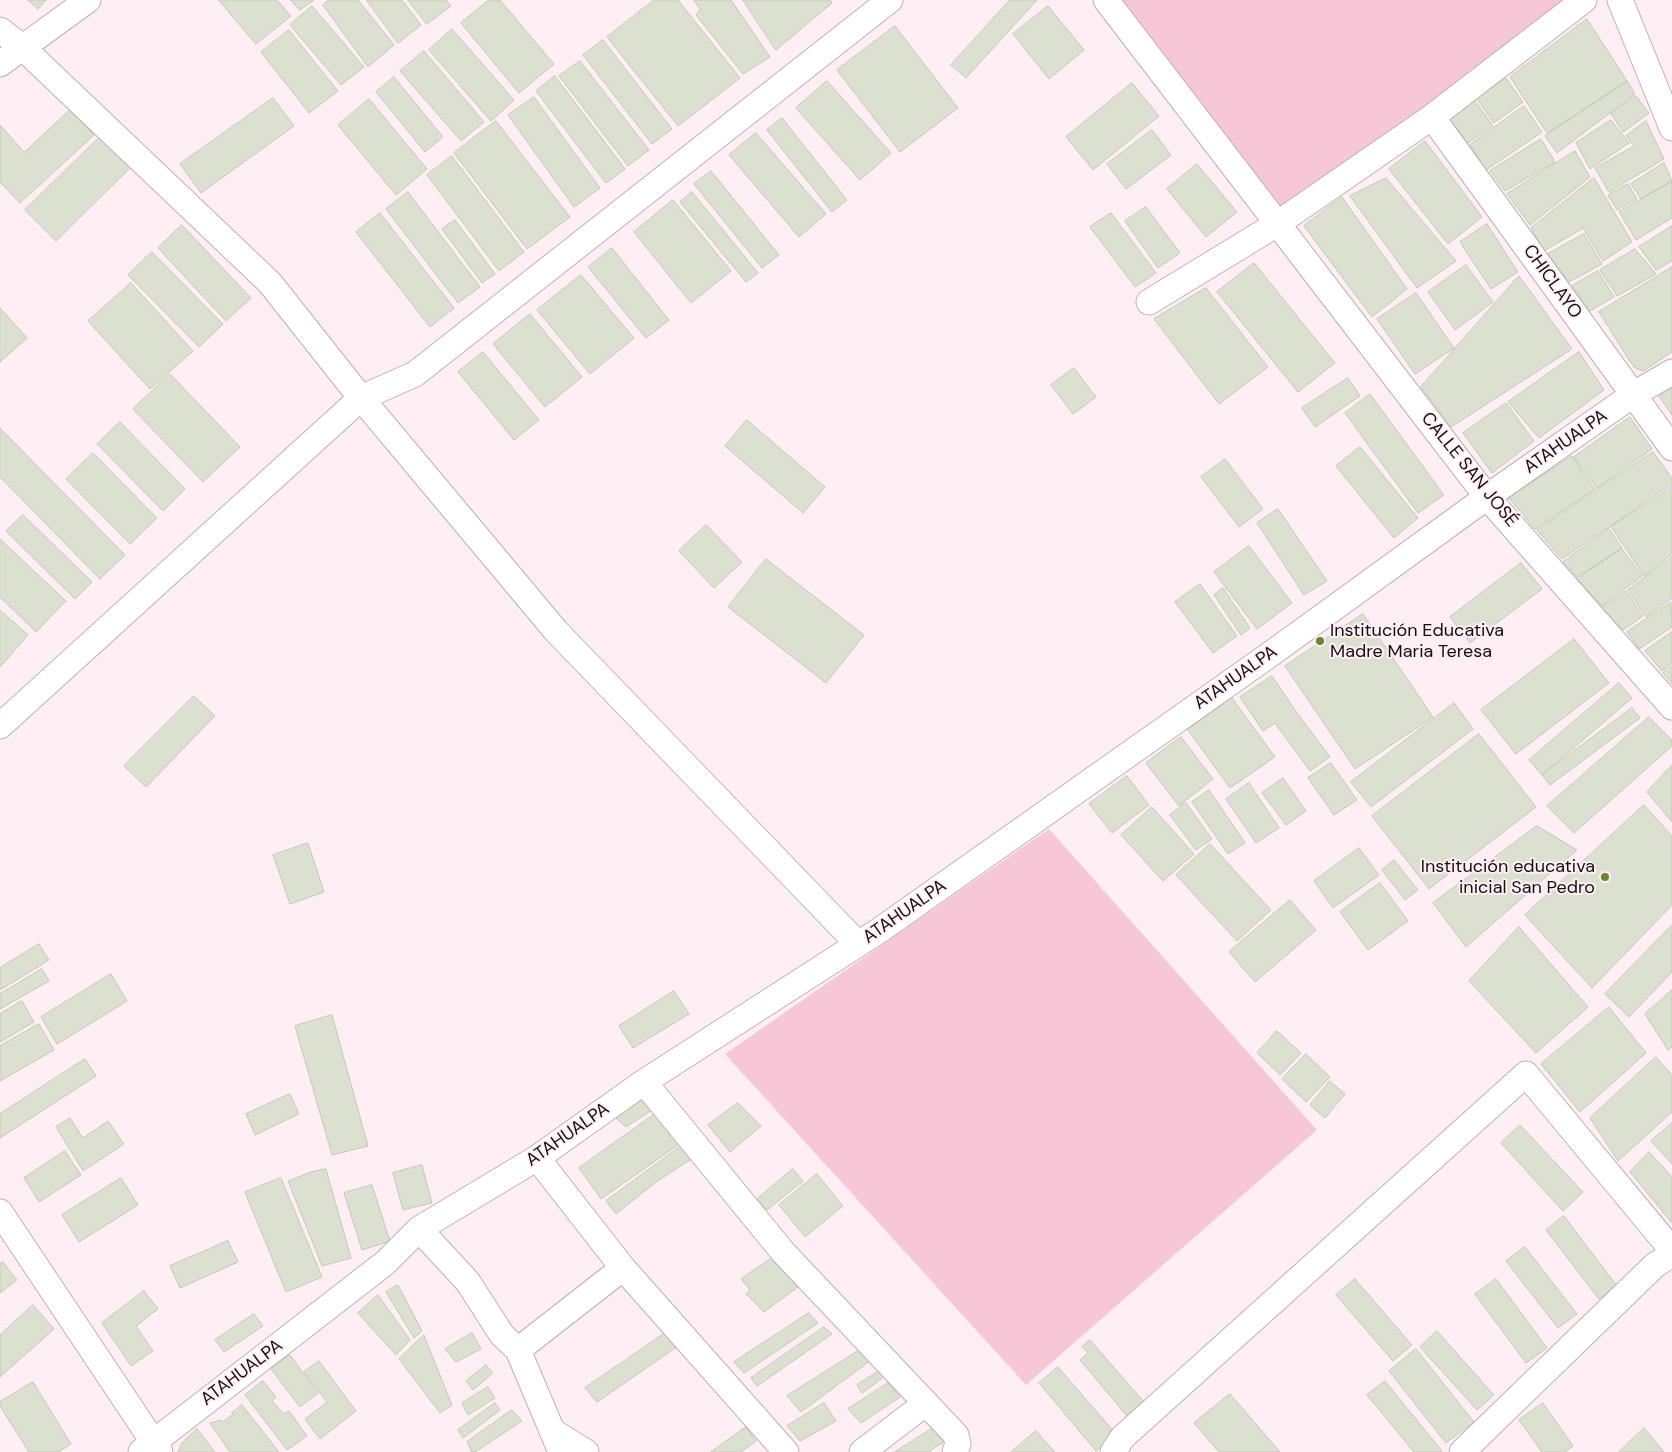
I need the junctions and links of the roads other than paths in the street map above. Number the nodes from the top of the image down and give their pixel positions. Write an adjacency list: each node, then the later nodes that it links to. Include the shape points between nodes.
1 (88, 0): 7 (street)
2 (890, 0): 15 (street, via 415,374)
3 (1106, 0): 11 (street, CALLE SAN JOSÉ)
4 (1584, 0): 9 (street)
5 (1620, 0): 10 (street)
6 (0, 30): 7 (street)
7 (22, 48): 8 (street); 15 (street, via 270,284)
8 (0, 64)
9 (1432, 118): 11 (street); 14 (street, CHICLAYO)
10 (1672, 128)
11 (1277, 224): 12 (street); 17 (street, CALLE SAN JOSÉ)
12 (1150, 302)
13 (1672, 372): 14 (street, ATAHUALPA)
14 (1634, 394): 16 (street, CHICLAYO); 17 (street, ATAHUALPA)
15 (360, 398): 19 (street); 20 (street, via 556,631)
16 (1672, 448)
17 (1487, 497): 18 (street, CALLE SAN JOSÉ); 20 (street, ATAHUALPA, via 1272,653)
18 (1672, 707)
19 (0, 726)
20 (858, 944): 21 (street, ATAHUALPA)
21 (644, 1082): 22 (street, ATAHUALPA); 29 (street, via 783,1252)
22 (537, 1158): 24 (street, ATAHUALPA); 27 (street)
23 (0, 1212): 31 (street)
24 (418, 1229): 28 (street, via 468,1282 502,1336); 31 (street, ATAHUALPA, via 385,1263)
25 (1672, 1250): 36 (street, via 1526,1074 1123,1437)
26 (1672, 1254): 37 (street, via 1654,1266)
27 (623, 1268): 28 (street); 33 (street)
28 (518, 1350): 30 (street)
29 (926, 1403): 34 (street); 35 (street, via 956,1434 958,1444)
30 (556, 1442): 32 (street)
31 (151, 1449)
32 (586, 1452)
33 (786, 1452)
34 (862, 1452)
35 (955, 1452)
36 (1113, 1452)
37 (1462, 1452)

